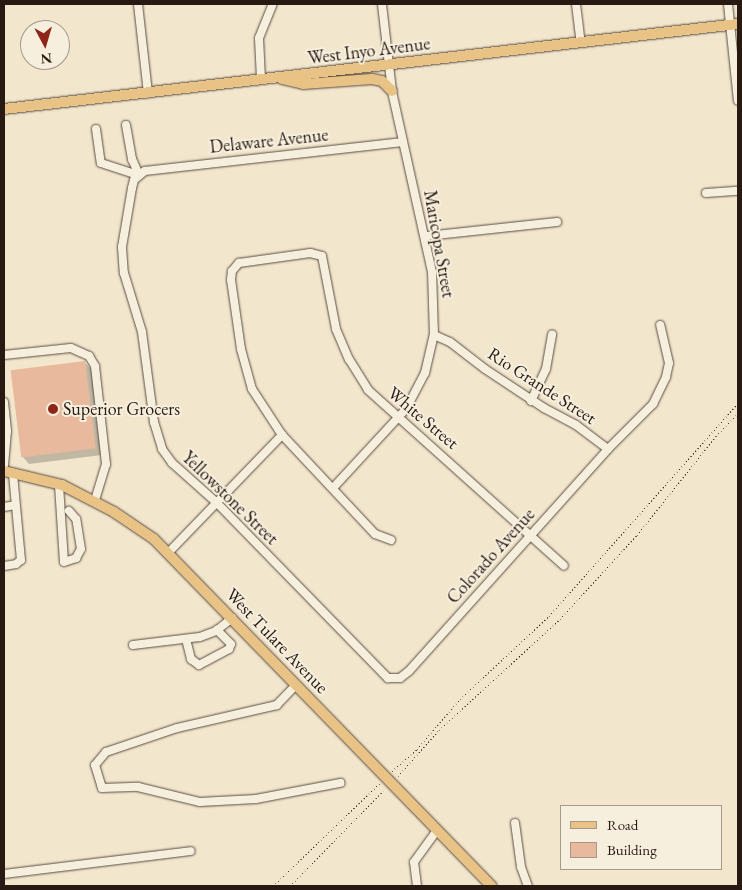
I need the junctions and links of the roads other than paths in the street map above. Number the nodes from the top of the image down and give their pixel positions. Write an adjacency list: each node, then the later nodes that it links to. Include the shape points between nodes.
1 (138, 4): 12 (street)
2 (274, 4): 10 (street, via 258,38)
3 (382, 4): 8 (street, Maricopa Street)
4 (576, 4): 7 (street)
5 (728, 4): 6 (street)
6 (734, 25): 7 (main road, West Inyo Avenue); 13 (street)
7 (581, 42): 8 (main road, West Inyo Avenue)
8 (389, 65): 9 (main road, West Inyo Avenue); 11 (street, Maricopa Street)
9 (277, 78): 10 (main road, West Inyo Avenue); 11 (main road, via 303,84 372,79 382,81)
10 (261, 79): 12 (main road, West Inyo Avenue)
11 (392, 91): 17 (street, Maricopa Street)
12 (148, 93): 14 (main road, West Inyo Avenue)
13 (738, 98)
14 (4, 108)
15 (126, 125): 18 (street, via 132,159)
16 (96, 129): 18 (street, via 101,162)
17 (403, 142): 18 (street, Delaware Avenue, via 154,169); 22 (street, Maricopa Street)
18 (139, 175): 39 (street, Yellowstone Street, via 132,188 123,232 123,260 142,332 157,438 172,464)
19 (738, 190): 20 (street)
20 (706, 193)
21 (557, 222): 22 (street)
22 (426, 236): 24 (street, Maricopa Street, via 434,292)
23 (660, 325): 33 (street, Colorado Avenue, via 670,353 666,377 653,404)
24 (434, 335): 27 (street, Rio Grande Street, via 460,348); 30 (street, Maricopa Street, via 422,379)
25 (552, 335): 27 (street, via 546,369)
26 (4, 355): 38 (street, via 71,348 89,356 95,366 106,464)
27 (531, 401): 33 (street, Rio Grande Street, via 576,425)
28 (4, 402): 29 (street)
29 (4, 411): 31 (street)
30 (399, 418): 32 (street, White Street, via 368,390 342,347 331,315 322,256 310,253 244,260 234,266 231,280 246,371 261,405); 37 (street, Maricopa Street); 43 (street, White Street, via 450,460)
31 (6, 432): 34 (street)
32 (282, 435): 37 (street); 39 (street)
33 (608, 449): 43 (street, Colorado Avenue)
34 (4, 465)
35 (9, 472): 36 (main road, West Tulare Avenue); 40 (street)
36 (59, 485): 38 (main road, West Tulare Avenue); 42 (street, via 64,562 76,558 81,549 76,519)
37 (333, 488): 44 (street, via 375,534)
38 (95, 501): 45 (main road, West Tulare Avenue, via 136,525)
39 (217, 503): 45 (street); 52 (street, Yellowstone Street, via 380,673)
40 (15, 505): 41 (street); 46 (street, via 21,560)
41 (4, 507)
42 (69, 511)
43 (529, 535): 47 (street, White Street); 52 (street, Colorado Avenue, via 409,671)
44 (391, 540)
45 (169, 552): 48 (main road, West Tulare Avenue)
46 (4, 566)
47 (564, 566)
48 (232, 618): 49 (street); 53 (main road, West Tulare Avenue)
49 (217, 630): 50 (street); 50 (street, via 231,644 229,650 199,665 191,659)
50 (186, 639): 51 (street)
51 (133, 645)
52 (394, 680)
53 (296, 684): 54 (street, via 277,705 177,728 106,752 95,765 102,788 138,787 200,802 256,798); 56 (main road, West Tulare Avenue)
54 (340, 783)
55 (515, 823): 61 (street, via 521,867)
56 (437, 830): 59 (street, via 414,862); 60 (main road, West Tulare Avenue)
57 (191, 851): 58 (street)
58 (4, 874)
59 (417, 886)
60 (492, 886)
61 (528, 886)

